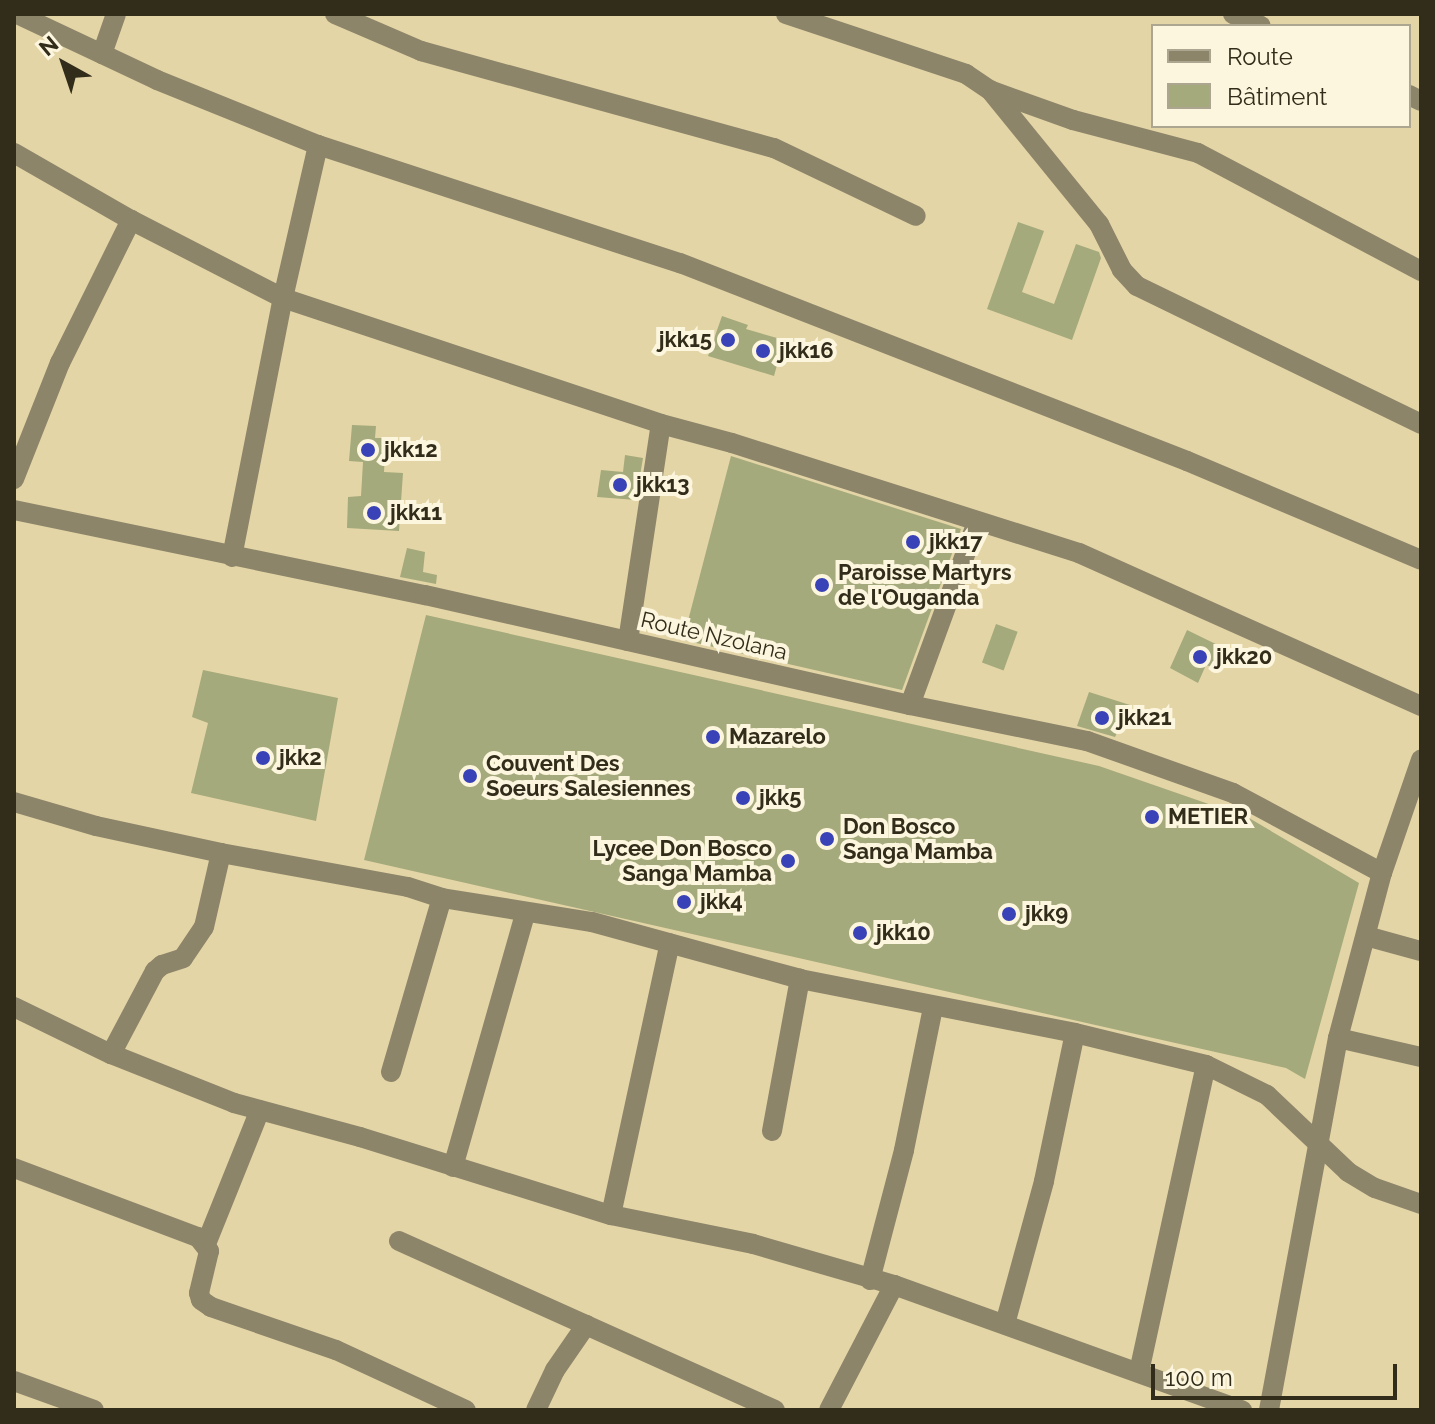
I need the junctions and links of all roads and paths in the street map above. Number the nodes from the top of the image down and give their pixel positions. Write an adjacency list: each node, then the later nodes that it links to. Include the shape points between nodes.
1 (17, 14): 7 (street)
2 (116, 14): 7 (street)
3 (335, 14): 11 (street, via 421,51 774,148)
4 (786, 14): 8 (street, via 940,63)
5 (1233, 14): 6 (street)
6 (1256, 24)
7 (102, 54): 9 (street)
8 (990, 90): 13 (street, via 1073,120 1198,153); 16 (street, via 1099,224 1122,270 1137,286)
9 (318, 145): 14 (street); 21 (street, via 680,263 1187,461)
10 (14, 153): 12 (street)
11 (916, 216)
12 (131, 220): 14 (street); 17 (street, via 60,363)
13 (1421, 271)
14 (283, 298): 15 (street); 20 (street)
15 (661, 424): 19 (street); 22 (street)
16 (1421, 424)
17 (14, 479)
18 (14, 510): 20 (street, Route Nzolana)
19 (977, 522): 23 (street); 24 (street, via 1079,553)
20 (232, 557): 22 (street, Route Nzolana)
21 (1421, 560)
22 (628, 641): 23 (street, Route Nzolana)
23 (910, 705): 28 (street, Route Nzolana, via 1101,746 1233,793)
24 (1421, 706)
25 (1421, 760): 28 (street)
26 (14, 802): 27 (street)
27 (221, 853): 29 (street); 39 (street, via 204,927 183,958 155,971)
28 (1382, 873): 31 (street)
29 (442, 898): 30 (street); 42 (street)
30 (525, 914): 32 (street, via 592,922); 46 (street)
31 (1366, 936): 33 (street); 38 (street)
32 (670, 943): 34 (street); 49 (street)
33 (1421, 951)
34 (800, 979): 36 (street); 44 (street)
35 (14, 1007): 39 (street)
36 (933, 1007): 37 (street); 52 (street)
37 (1075, 1033): 41 (street); 54 (street, via 1044,1181)
38 (1338, 1038): 40 (street); 45 (street)
39 (111, 1054): 43 (street)
40 (1421, 1057)
41 (1206, 1065): 45 (street, via 1267,1095); 56 (street)
42 (391, 1072)
43 (260, 1110): 46 (street); 51 (street)
44 (772, 1131)
45 (1320, 1148): 48 (street, via 1375,1188); 64 (street)
46 (453, 1167): 49 (street)
47 (14, 1168): 51 (street)
48 (1421, 1204)
49 (611, 1215): 52 (street, via 753,1244)
50 (399, 1241): 55 (street)
51 (206, 1244): 59 (street, via 208,1262 199,1293 206,1304 336,1350)
52 (870, 1280): 53 (street)
53 (894, 1285): 54 (street); 62 (street)
54 (1005, 1324): 56 (street)
55 (586, 1325): 60 (street); 61 (street)
56 (1139, 1372): 63 (street)
57 (14, 1381): 58 (street)
58 (94, 1410)
59 (466, 1410)
60 (536, 1410)
61 (775, 1410)
62 (829, 1410)
63 (1242, 1410)
64 (1269, 1410)

